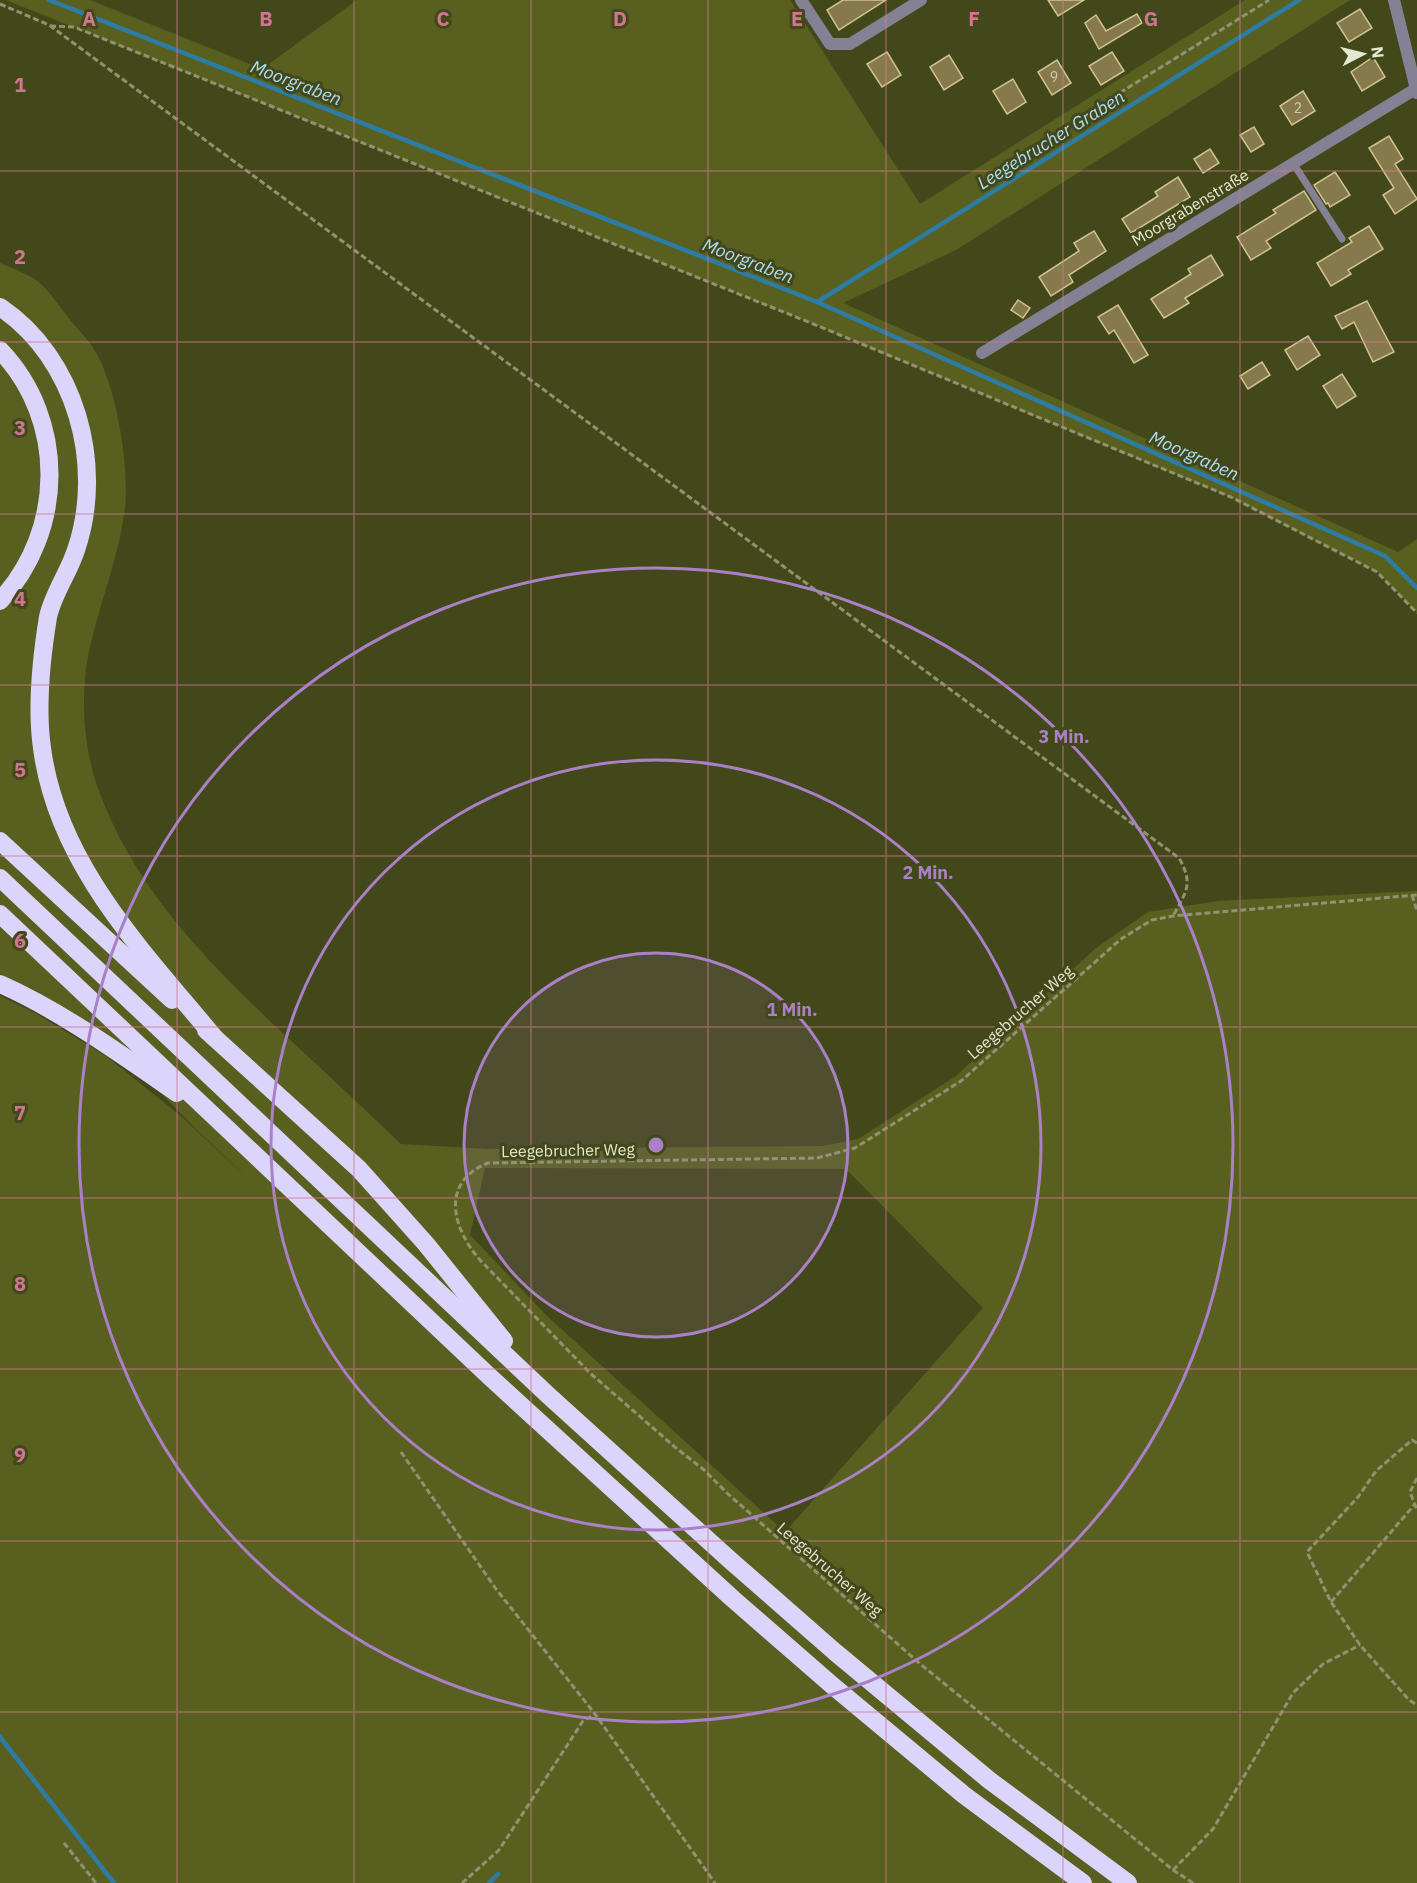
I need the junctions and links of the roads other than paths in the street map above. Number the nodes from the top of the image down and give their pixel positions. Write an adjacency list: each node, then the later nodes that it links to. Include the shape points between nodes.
1 (801, 0): 2 (street, via 830,44 850,44)
2 (921, 0)
3 (1394, 0): 4 (street)
4 (1417, 90): 5 (street, Moorgrabenstraße)
5 (1293, 164): 6 (lane); 9 (street, Moorgrabenstraße)
6 (1342, 239)
7 (0, 307): 15 (highway, via 38,342 68,387 81,426 87,464 87,500 76,549 49,615 42,670 42,750 54,796 62,822 93,883 124,928)
8 (0, 350): 10 (highway, via 34,400 47,438 50,473 48,509 36,546 20,576)
9 (982, 353)
10 (0, 601)
11 (0, 841): 15 (highway)
12 (0, 878): 17 (highway)
13 (0, 914): 16 (highway)
14 (0, 984): 16 (highway, via 70,1022)
15 (214, 1037): 17 (highway, via 381,1192)
16 (218, 1120): 18 (highway, via 733,1599 964,1795)
17 (549, 1396): 19 (highway, via 844,1659 989,1780)
18 (1083, 1883)
19 (1128, 1883)

